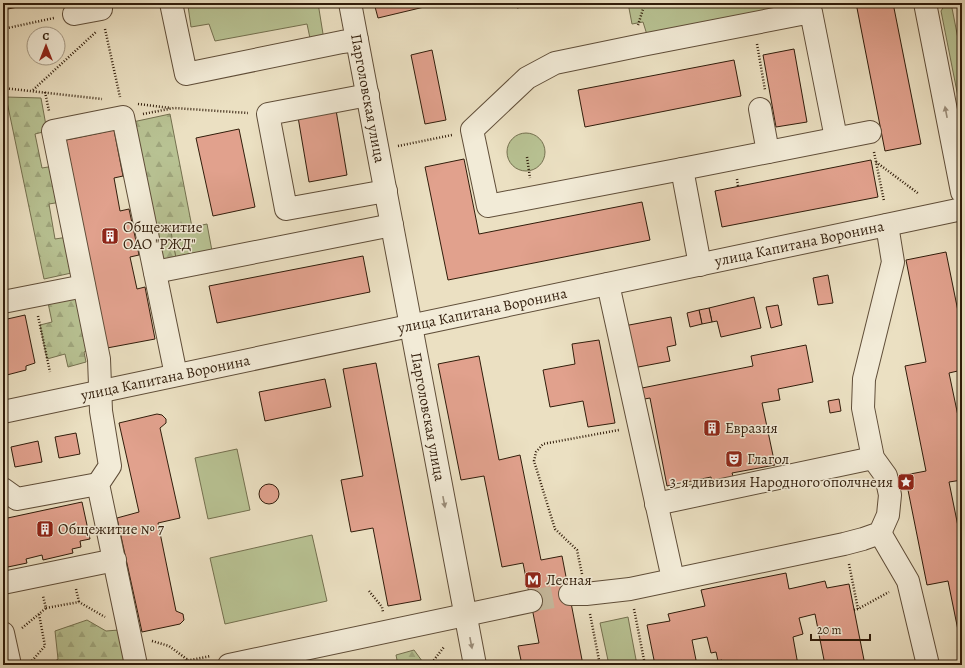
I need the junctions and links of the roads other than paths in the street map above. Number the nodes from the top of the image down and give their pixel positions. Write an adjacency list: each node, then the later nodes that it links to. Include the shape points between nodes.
1 (171, 3): 7 (street, via 186,74)
2 (350, 3): 7 (street, Парголовская улица)
3 (925, 3): 15 (street, one-way to 3)
4 (810, 8): 11 (street); 13 (street, via 753,24 555,63 527,78 472,130 488,206)
5 (101, 12): 6 (street)
6 (74, 14)
7 (357, 40): 8 (street, Парголовская улица)
8 (368, 95): 14 (street, Парголовская улица); 14 (street, via 268,114 286,209)
9 (760, 109): 12 (street)
10 (870, 132): 11 (street)
11 (836, 138): 12 (street)
12 (768, 152): 13 (street)
13 (682, 168): 19 (street)
14 (386, 191): 17 (street, Парголовская улица)
15 (962, 192)
16 (962, 209): 18 (street, улица Капитана Воронина)
17 (392, 225): 20 (street); 24 (street, Парголовская улица)
18 (887, 225): 19 (street, улица Капитана Воронина); 28 (street, via 893,262 864,379 864,408)
19 (700, 264): 21 (street, улица Капитана Воронина)
20 (155, 272): 22 (street, via 130,110 53,131); 25 (street)
21 (608, 284): 24 (street, улица Капитана Воронина); 31 (street)
22 (84, 286): 23 (street); 26 (street, via 99,359)
23 (3, 302)
24 (411, 326): 25 (street, улица Капитана Воронина); 38 (street, Парголовская улица, one-way to 38)
25 (176, 376): 26 (street, улица Капитана Воронина)
26 (100, 391): 27 (street, улица Капитана Воронина); 29 (street, via 110,466)
27 (3, 412)
28 (874, 458): 31 (street); 32 (street, via 886,476 890,495 888,515)
29 (98, 484): 30 (street, via 16,499); 33 (street)
30 (3, 489)
31 (656, 504): 34 (street)
32 (880, 533): 34 (street, via 844,544); 44 (street, via 908,580)
33 (115, 560): 35 (street); 41 (street)
34 (673, 579): 36 (street, via 630,589)
35 (3, 583)
36 (578, 594)
37 (531, 601): 38 (street)
38 (466, 616): 42 (street); 43 (street, Парголовская улица, one-way to 43)
39 (3, 633): 40 (street)
40 (10, 665)
41 (136, 665)
42 (229, 665)
43 (475, 665)
44 (928, 665)

